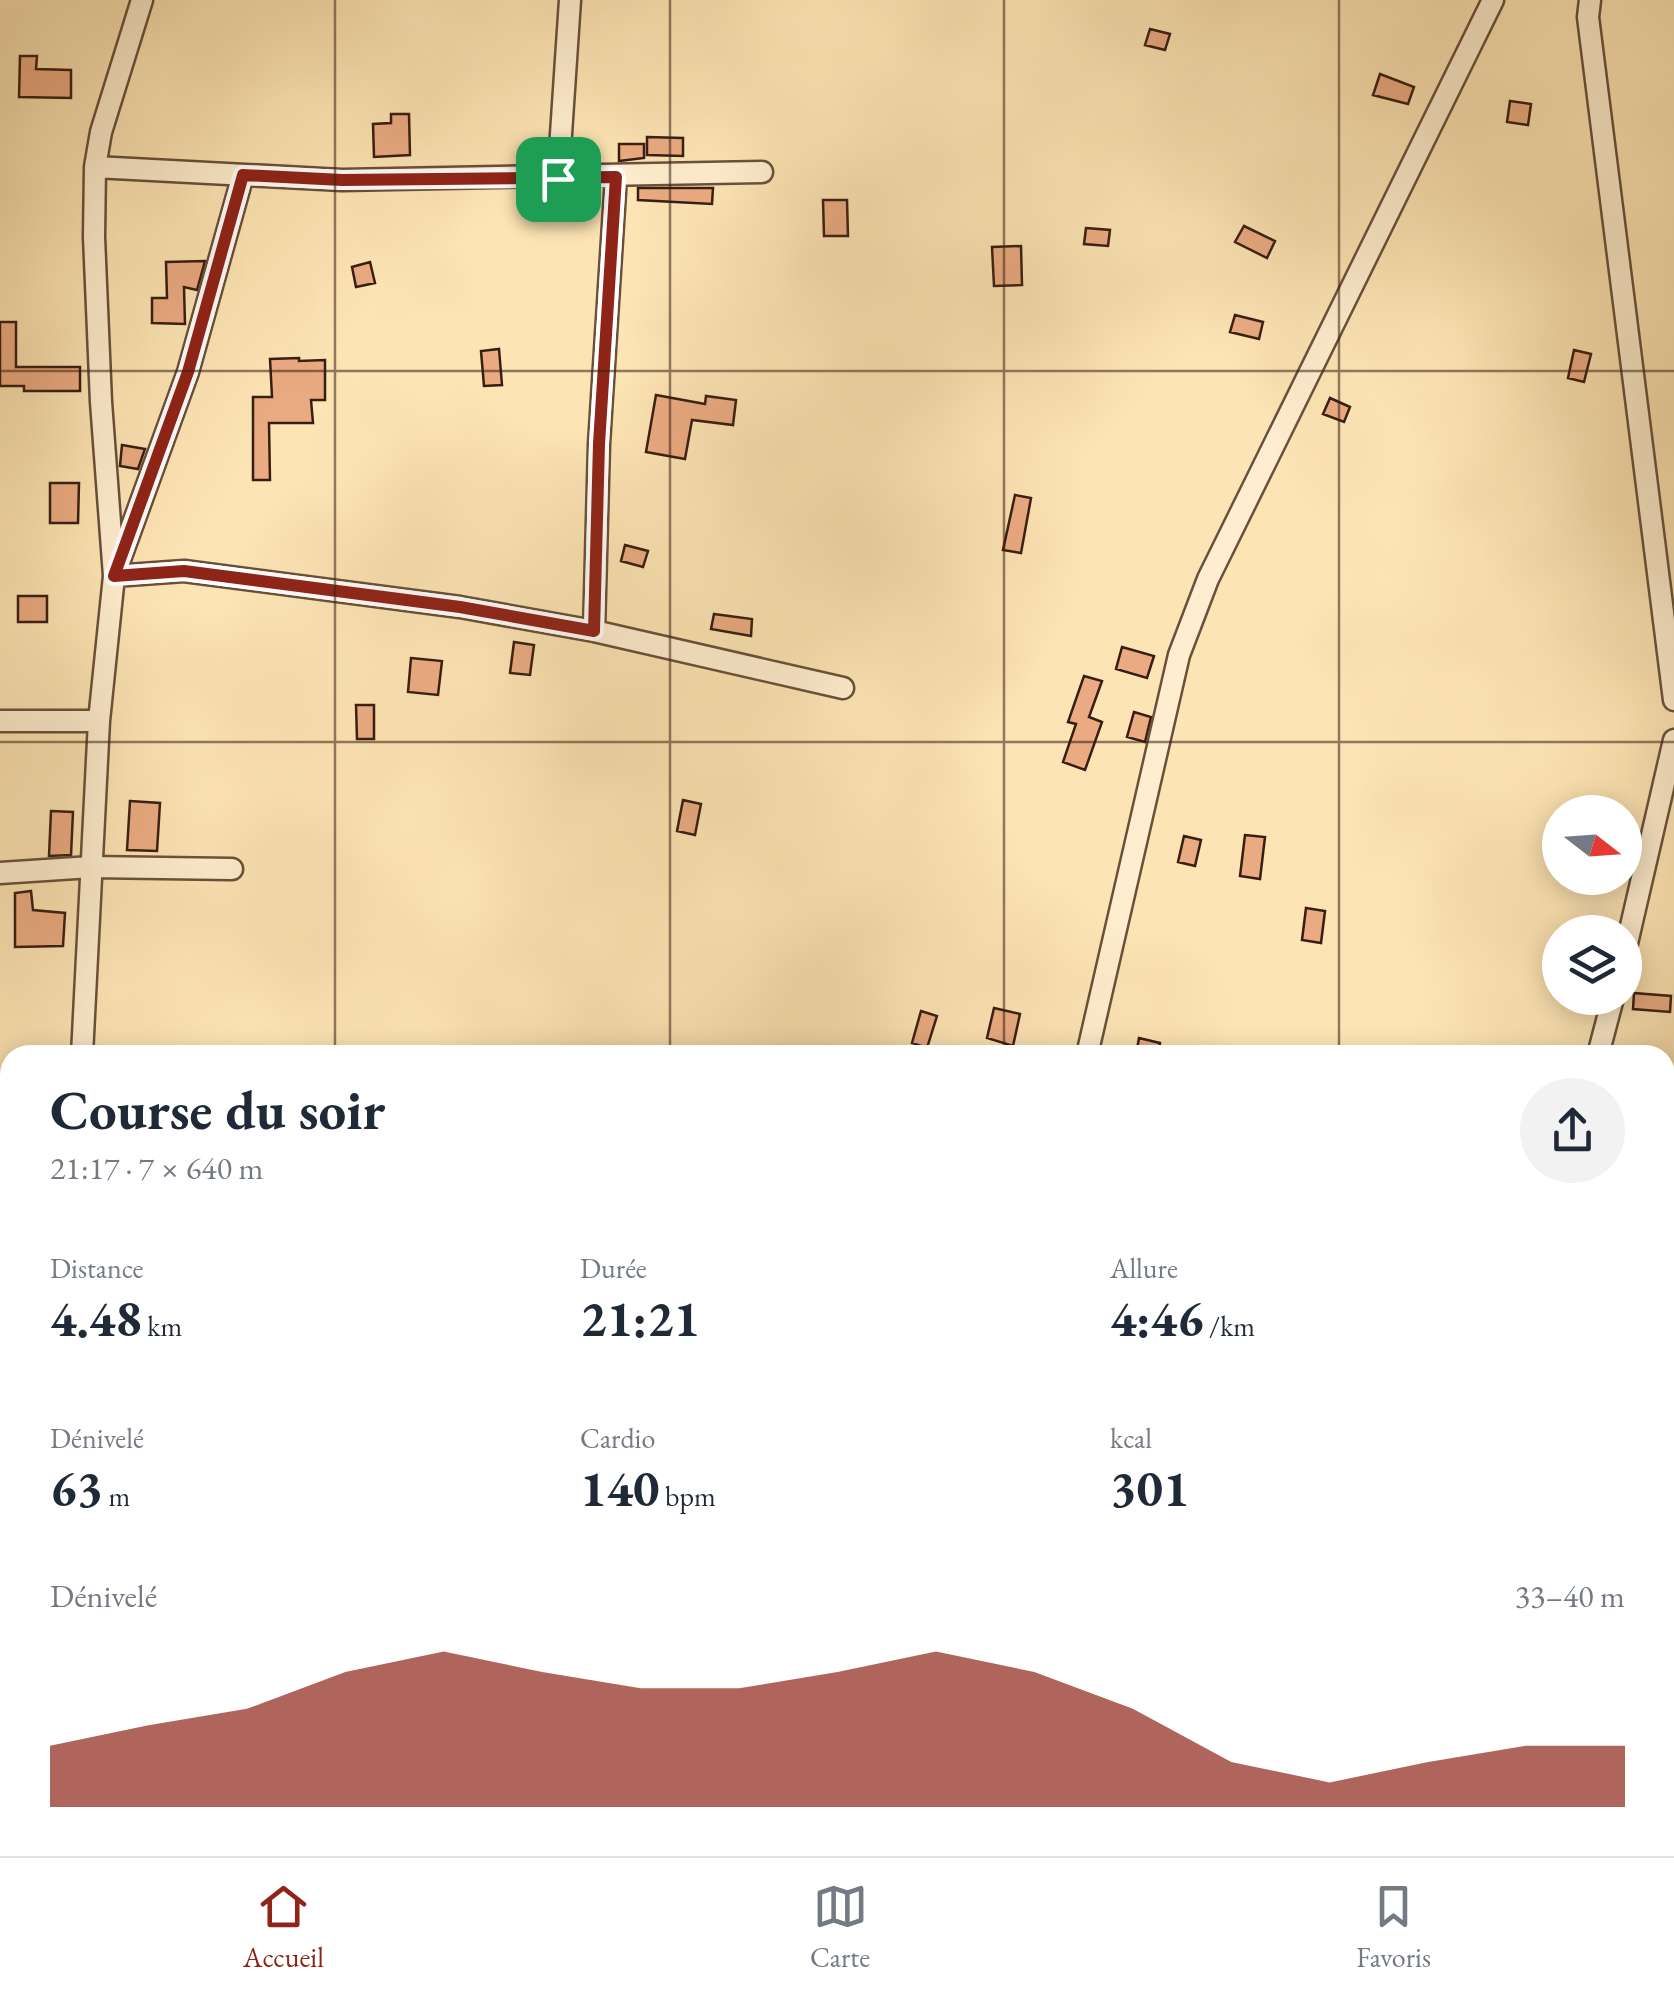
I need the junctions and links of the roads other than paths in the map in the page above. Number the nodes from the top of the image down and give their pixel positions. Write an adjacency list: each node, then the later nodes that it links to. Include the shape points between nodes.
1 (142, 0): 5 (street)
2 (570, 0): 9 (street)
3 (1494, 0): 23 (street, via 1208,579 1178,656)
4 (1590, 0): 13 (street)
5 (95, 167): 7 (street); 10 (street)
6 (762, 172): 8 (street)
7 (243, 175): 9 (street); 10 (street, via 188,372)
8 (616, 177): 9 (street); 11 (street)
9 (558, 179)
10 (114, 576): 11 (street, via 184,571); 14 (street)
11 (594, 631): 12 (street)
12 (843, 688)
13 (1674, 700)
14 (99, 721): 15 (street); 17 (street)
15 (0, 722)
16 (1674, 740): 20 (street)
17 (91, 866): 18 (street); 19 (street); 22 (street)
18 (232, 868)
19 (0, 874)
20 (1634, 915)
21 (1609, 1015): 24 (street)
22 (82, 1045)
23 (1088, 1045)
24 (1601, 1045)

